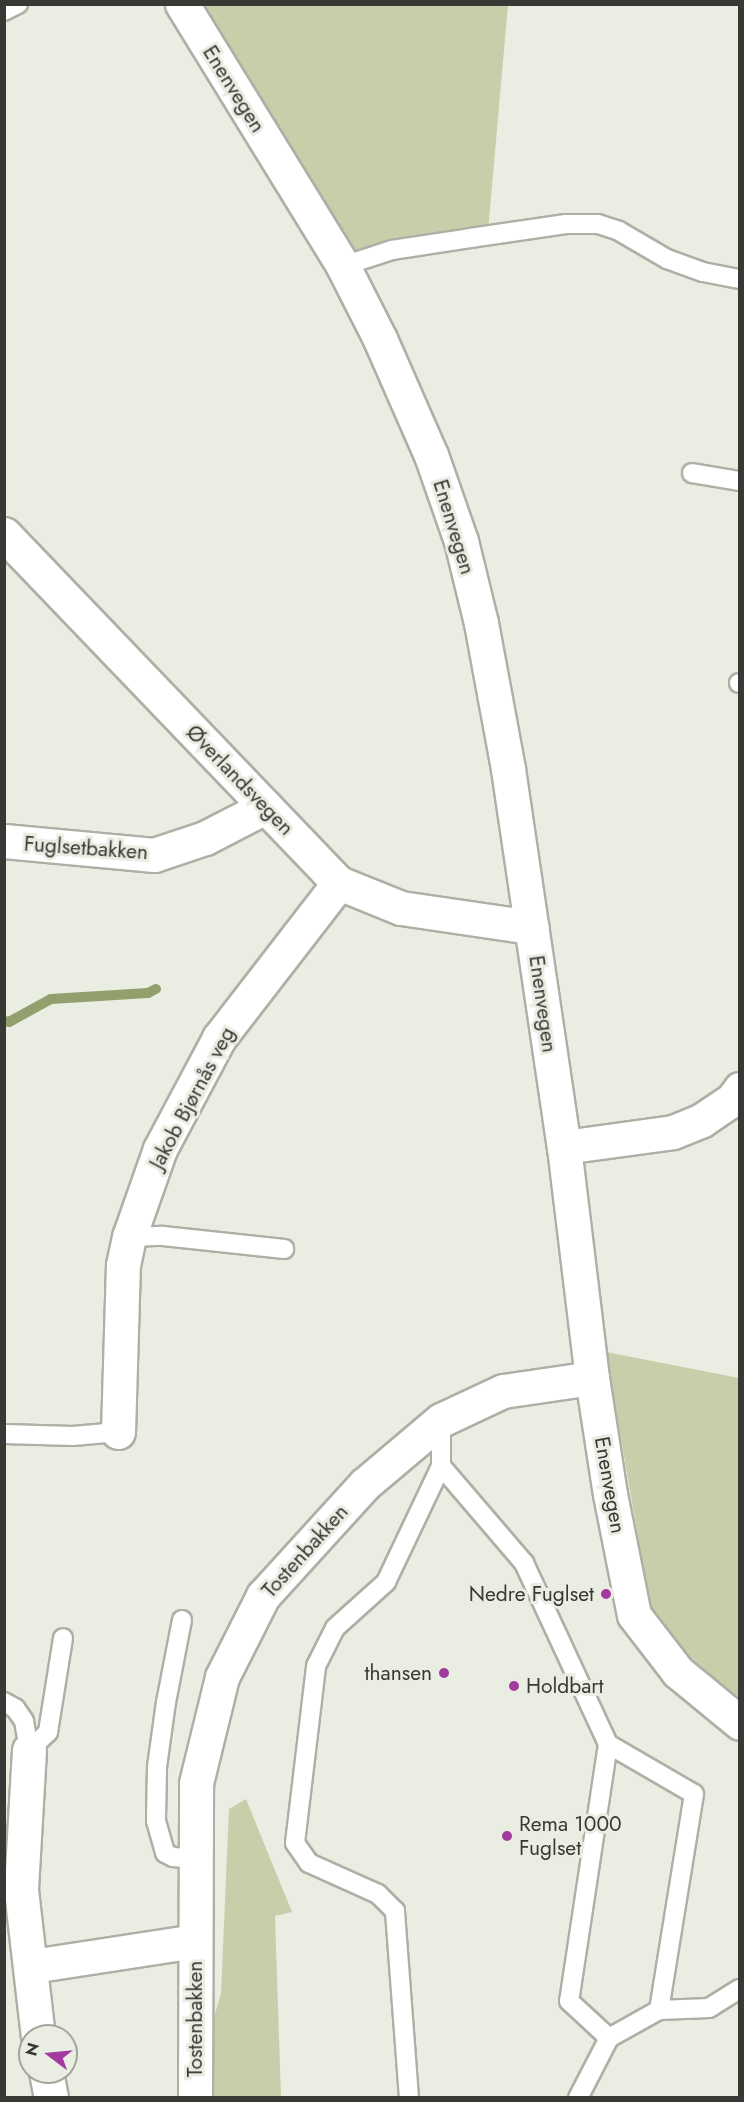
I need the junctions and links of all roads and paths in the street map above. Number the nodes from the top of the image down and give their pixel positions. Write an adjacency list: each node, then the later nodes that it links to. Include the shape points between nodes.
1 (18, 4): 3 (lane)
2 (182, 4): 4 (street, Enenvegen)
3 (4, 11)
4 (343, 266): 5 (lane, via 392,250 566,224 609,227 667,259 703,272); 12 (street, Enenvegen, via 431,455 461,541 481,623 508,769)
5 (740, 279)
6 (692, 473): 7 (lane)
7 (740, 481)
8 (4, 534): 9 (street, Øverlandsvegen)
9 (266, 807): 10 (street, Fuglsetbakken, via 206,838 154,855); 11 (street, Øverlandsvegen)
10 (4, 841)
11 (339, 883): 12 (street, Øverlandsvegen, via 400,908); 15 (street, Jakob Bjørnås veg, via 219,1038 160,1149)
12 (532, 927): 14 (street, Enenvegen)
13 (737, 1099): 14 (street, via 673,1132)
14 (564, 1147): 17 (street, Enenvegen)
15 (129, 1237): 16 (lane, via 163,1236); 19 (street, Jakob Bjørnås veg, via 123,1265)
16 (284, 1249)
17 (592, 1378): 18 (street, Tostenbakken, via 503,1391); 25 (street, Enenvegen, via 634,1615 678,1672)
18 (441, 1420): 21 (lane); 28 (street, Tostenbakken, via 365,1484 262,1596 222,1677 196,1783)
19 (118, 1432): 20 (lane, via 73,1436)
20 (4, 1434)
21 (441, 1466): 26 (lane, via 524,1563); 36 (lane, via 386,1582 335,1628 316,1666 295,1842 309,1863 378,1894 395,1911)
22 (182, 1620): 28 (lane, via 165,1702 157,1767 156,1821 165,1853)
23 (63, 1638): 27 (lane, via 48,1732)
24 (4, 1702): 27 (lane, via 15,1708 24,1721)
25 (740, 1723)
26 (608, 1744): 32 (lane, via 694,1794); 34 (lane, via 569,2001)
27 (29, 1750): 30 (street, via 21,1890)
28 (196, 1859): 29 (street, Tostenbakken)
29 (195, 1941): 30 (street, Tostenbakken); 35 (street, Tostenbakken)
30 (32, 1966): 33 (street)
31 (740, 1989): 32 (lane, via 709,2008)
32 (659, 2010): 34 (lane)
33 (37, 2024)
34 (609, 2038): 37 (lane)
35 (195, 2097)
36 (409, 2097)
37 (578, 2097)

